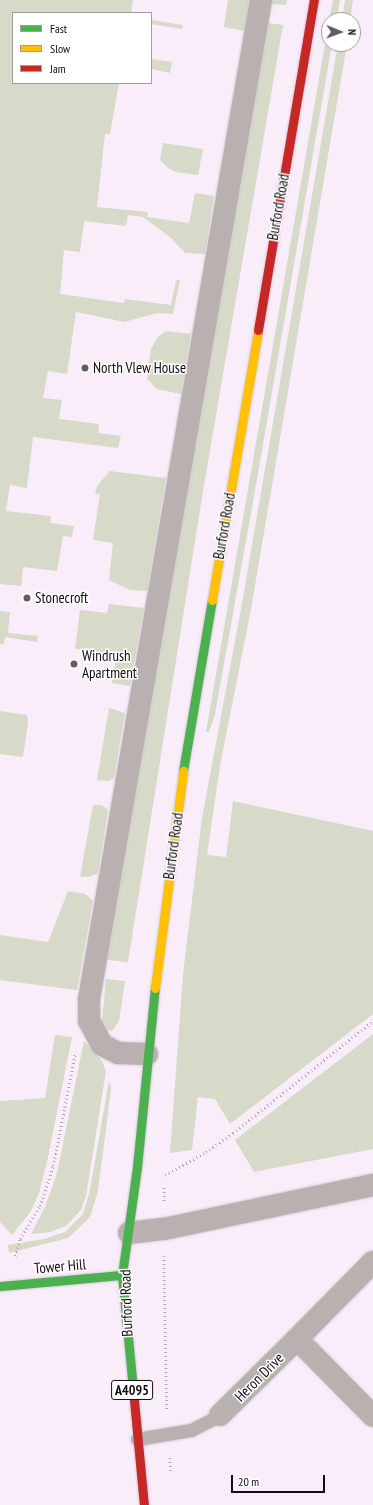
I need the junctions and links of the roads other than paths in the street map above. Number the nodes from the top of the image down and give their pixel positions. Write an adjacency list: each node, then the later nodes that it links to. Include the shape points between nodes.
1 (261, 0): 3 (street, via 89,999 89,1020 102,1045 109,1051)
2 (314, 0): 3 (main road, Burford Road, via 185,758)
3 (147, 1054): 5 (main road, Burford Road)
4 (373, 1184): 5 (street, via 164,1229)
5 (129, 1233): 7 (main road, Burford Road)
6 (373, 1262): 9 (street, Heron Drive)
7 (122, 1275): 8 (main road, Tower Hill); 12 (main road, Burford Road / A4095)
8 (4, 1286)
9 (297, 1339): 10 (street, Heron Drive); 11 (street)
10 (220, 1415): 12 (lane, via 191,1430)
11 (373, 1416)
12 (137, 1439): 13 (main road, Burford Road / A4095)
13 (144, 1505)

